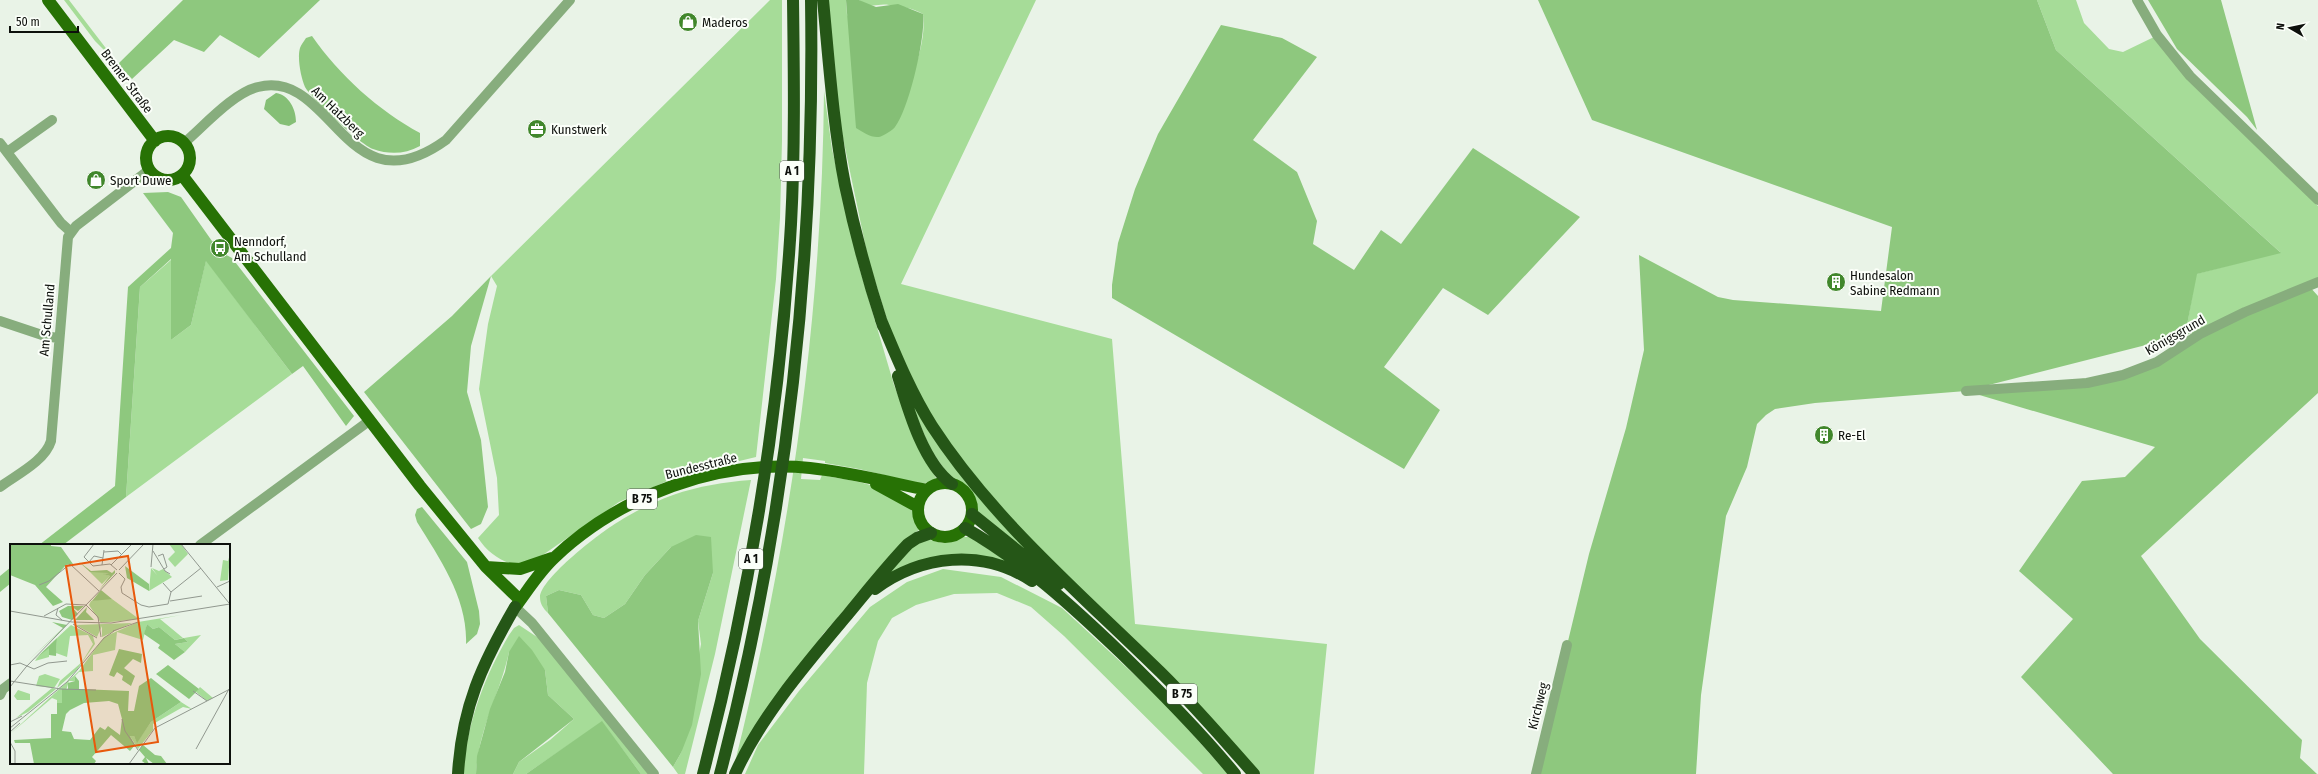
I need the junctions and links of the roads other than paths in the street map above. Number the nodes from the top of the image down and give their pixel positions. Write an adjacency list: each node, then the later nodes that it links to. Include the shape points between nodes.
1 (48, 0): 8 (main road, Bremer Straße)
2 (570, 0): 10 (street, Am Hatzberg, via 446,140 433,150 414,158 397,160 364,153 306,98 283,86 270,85 246,92)
3 (793, 0): 42 (highway, A 1, via 791,223 782,342 761,500 745,591)
4 (811, 0): 43 (highway, A 1, via 808,222 789,424 765,580)
5 (823, 0): 17 (highway, via 831,85 844,178 860,250)
6 (2137, 0): 14 (street, via 2157,35 2190,76)
7 (52, 120): 11 (street)
8 (155, 141): 10 (main road, via 171,137); 12 (main road, via 146,157)
9 (0, 143): 11 (street)
10 (184, 143): 13 (main road, via 190,156)
11 (7, 152): 15 (street)
12 (149, 170): 13 (main road, via 161,179 175,179); 15 (street)
13 (182, 175): 21 (main road)
14 (2318, 200)
15 (70, 232): 19 (street, Am Schulland, via 66,242)
16 (2318, 282): 20 (street, Königsgrund, via 2245,312 2200,334 2157,362 2123,375 2087,383)
17 (881, 320): 23 (highway, via 912,418 930,458 940,473); 35 (highway, via 917,401 950,451 981,491)
18 (0, 321): 19 (street, via 44,336)
19 (58, 338): 24 (street, Am Schulland, via 49,447)
20 (1966, 391)
21 (369, 421): 30 (street); 32 (main road)
22 (864, 477): 25 (main road, B 75); 26 (main road, B 75); 31 (main road, Bundesstraße / B 75, via 810,468 775,467 740,470 684,482 646,497 602,521)
23 (952, 484): 25 (main road, B 75, via 937,484); 27 (main road, via 967,494)
24 (0, 487)
25 (927, 490): 26 (main road)
26 (918, 507): 29 (main road, via 921,522)
27 (972, 514): 28 (main road); 35 (highway, B 75)
28 (965, 528): 29 (main road, via 947,537); 36 (highway, B 75, via 1039,580)
29 (931, 534): 34 (highway, via 908,544)
30 (201, 544)
31 (554, 558): 32 (main road, B 75, via 520,569); 33 (main road, Bundesstraße / B 75)
32 (486, 567): 33 (main road, via 498,588)
33 (518, 604): 40 (highway, via 482,666 472,693 463,732); 41 (street)
34 (843, 620): 36 (highway, via 875,590 901,572 940,560 965,559 993,564 1028,578); 44 (highway, via 762,726)
35 (1104, 620): 46 (highway, B 75, via 1179,690)
36 (1105, 638): 45 (highway, B 75, via 1178,710)
37 (1566, 645): 47 (street, Kirchweg)
38 (10, 684): 39 (street)
39 (0, 695)
40 (458, 774)
41 (654, 774)
42 (703, 774)
43 (720, 774)
44 (735, 774)
45 (1235, 774)
46 (1254, 774)
47 (1536, 774)

